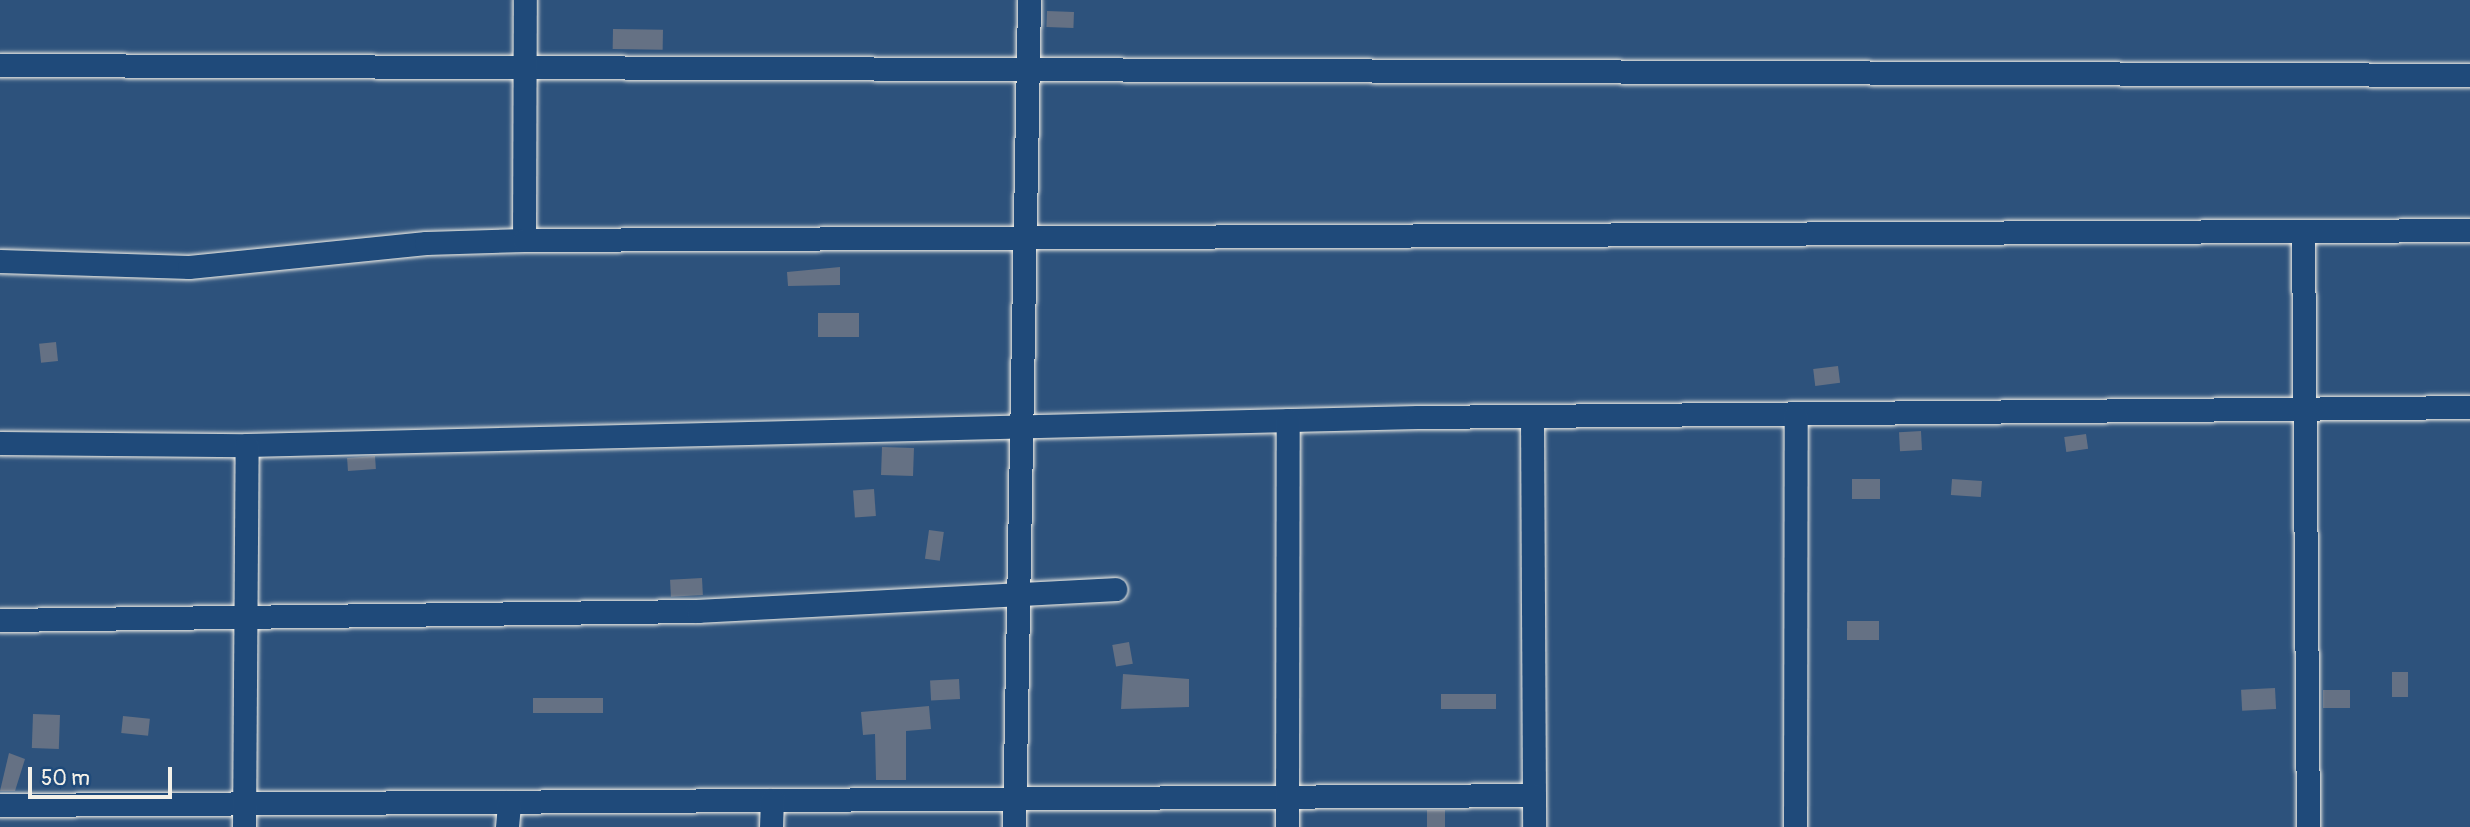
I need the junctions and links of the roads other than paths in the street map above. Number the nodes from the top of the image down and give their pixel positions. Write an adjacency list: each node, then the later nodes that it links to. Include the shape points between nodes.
1 (525, 0): 4 (street)
2 (1029, 0): 5 (street)
3 (0, 65): 4 (street)
4 (526, 67): 5 (street); 9 (street)
5 (1028, 69): 6 (street); 10 (street)
6 (2470, 75)
7 (2470, 230): 8 (street)
8 (2303, 231): 10 (street); 13 (street)
9 (524, 240): 10 (street); 11 (street, via 426,243 189,267)
10 (1025, 240): 17 (street)
11 (0, 261)
12 (2470, 407): 13 (street)
13 (2304, 410): 15 (street); 38 (street)
14 (1532, 417): 15 (street); 16 (street); 24 (street)
15 (1796, 417): 37 (street)
16 (1288, 420): 17 (street); 25 (street)
17 (1019, 427): 19 (street); 21 (street)
18 (0, 443): 19 (street)
19 (247, 445): 22 (street)
20 (1115, 589): 21 (street)
21 (1018, 594): 22 (street, via 698,611); 26 (street)
22 (247, 617): 23 (street); 29 (street)
23 (0, 620)
24 (1534, 795): 25 (street); 36 (street)
25 (1287, 797): 26 (street); 35 (street)
26 (1014, 799): 27 (street); 34 (street)
27 (772, 800): 28 (street); 33 (street)
28 (509, 802): 29 (street); 32 (street)
29 (244, 804): 30 (street); 31 (street)
30 (0, 805)
31 (244, 827)
32 (507, 827)
33 (771, 827)
34 (1014, 827)
35 (1287, 827)
36 (1534, 827)
37 (1795, 827)
38 (2308, 827)

